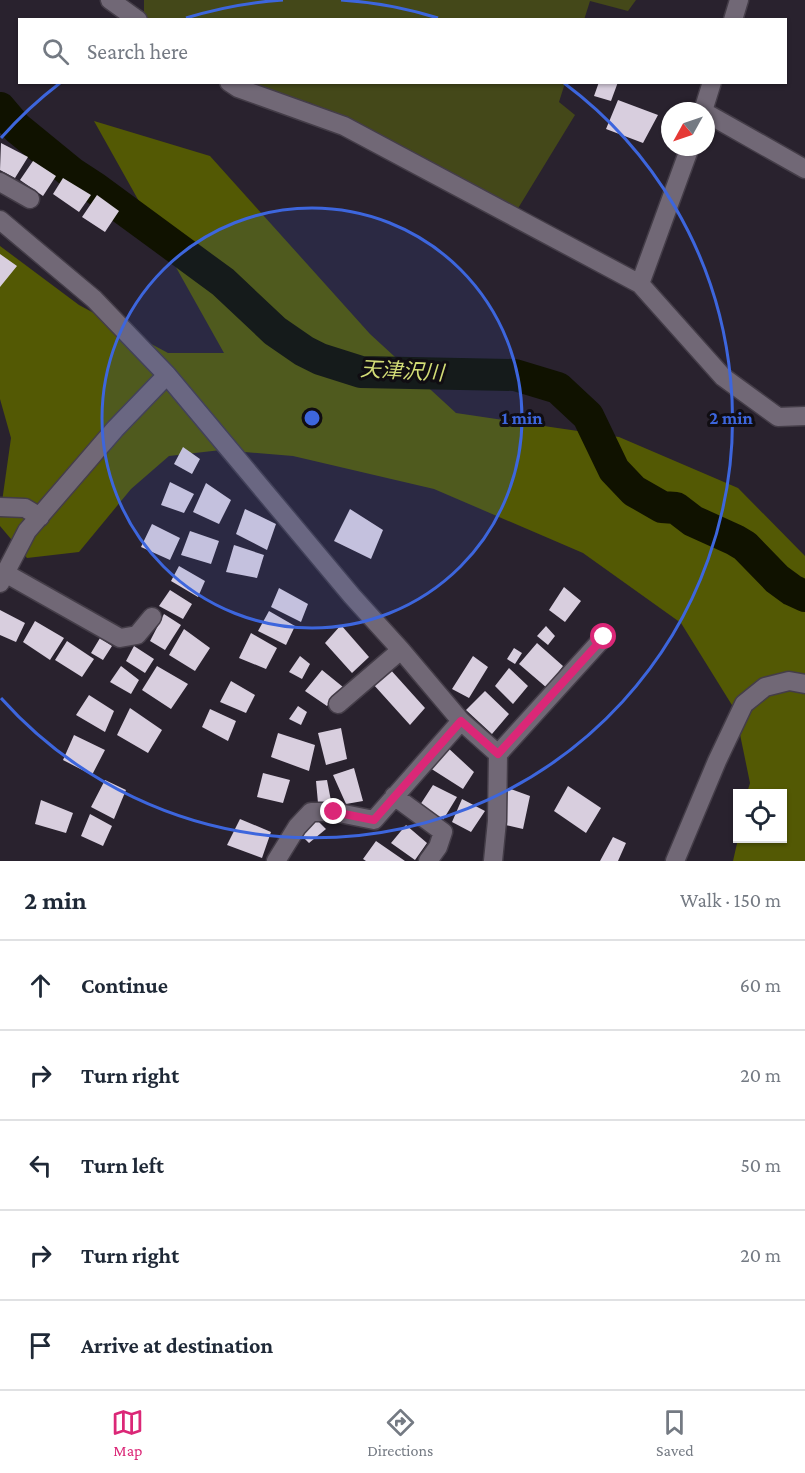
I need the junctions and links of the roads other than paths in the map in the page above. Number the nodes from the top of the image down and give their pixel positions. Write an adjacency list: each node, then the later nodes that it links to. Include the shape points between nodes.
1 (110, 0): 3 (street)
2 (739, 0): 4 (street)
3 (135, 18)
4 (734, 18)
5 (233, 84): 14 (street, via 344,126)
6 (711, 84): 7 (street)
7 (706, 102)
8 (715, 117): 10 (street)
9 (687, 156): 14 (street)
10 (805, 169)
11 (0, 182): 12 (street)
12 (30, 199)
13 (0, 220): 15 (street, via 94,299)
14 (640, 284): 16 (street, via 723,377 778,417)
15 (166, 375): 18 (street); 22 (street)
16 (805, 416)
17 (0, 507): 18 (street, via 25,508)
18 (40, 517): 19 (street, via 27,531)
19 (3, 578): 20 (street, via 120,638 137,636)
20 (152, 617)
21 (604, 637): 26 (street)
22 (401, 650): 24 (street); 25 (street)
23 (805, 684): 31 (street, via 789,681 765,687 744,704)
24 (338, 704)
25 (461, 721): 26 (street); 27 (street)
26 (498, 754): 30 (street)
27 (394, 796): 28 (street, via 374,820 311,812); 29 (street, via 443,832)
28 (276, 861)
29 (428, 861)
30 (493, 861)
31 (675, 861)

